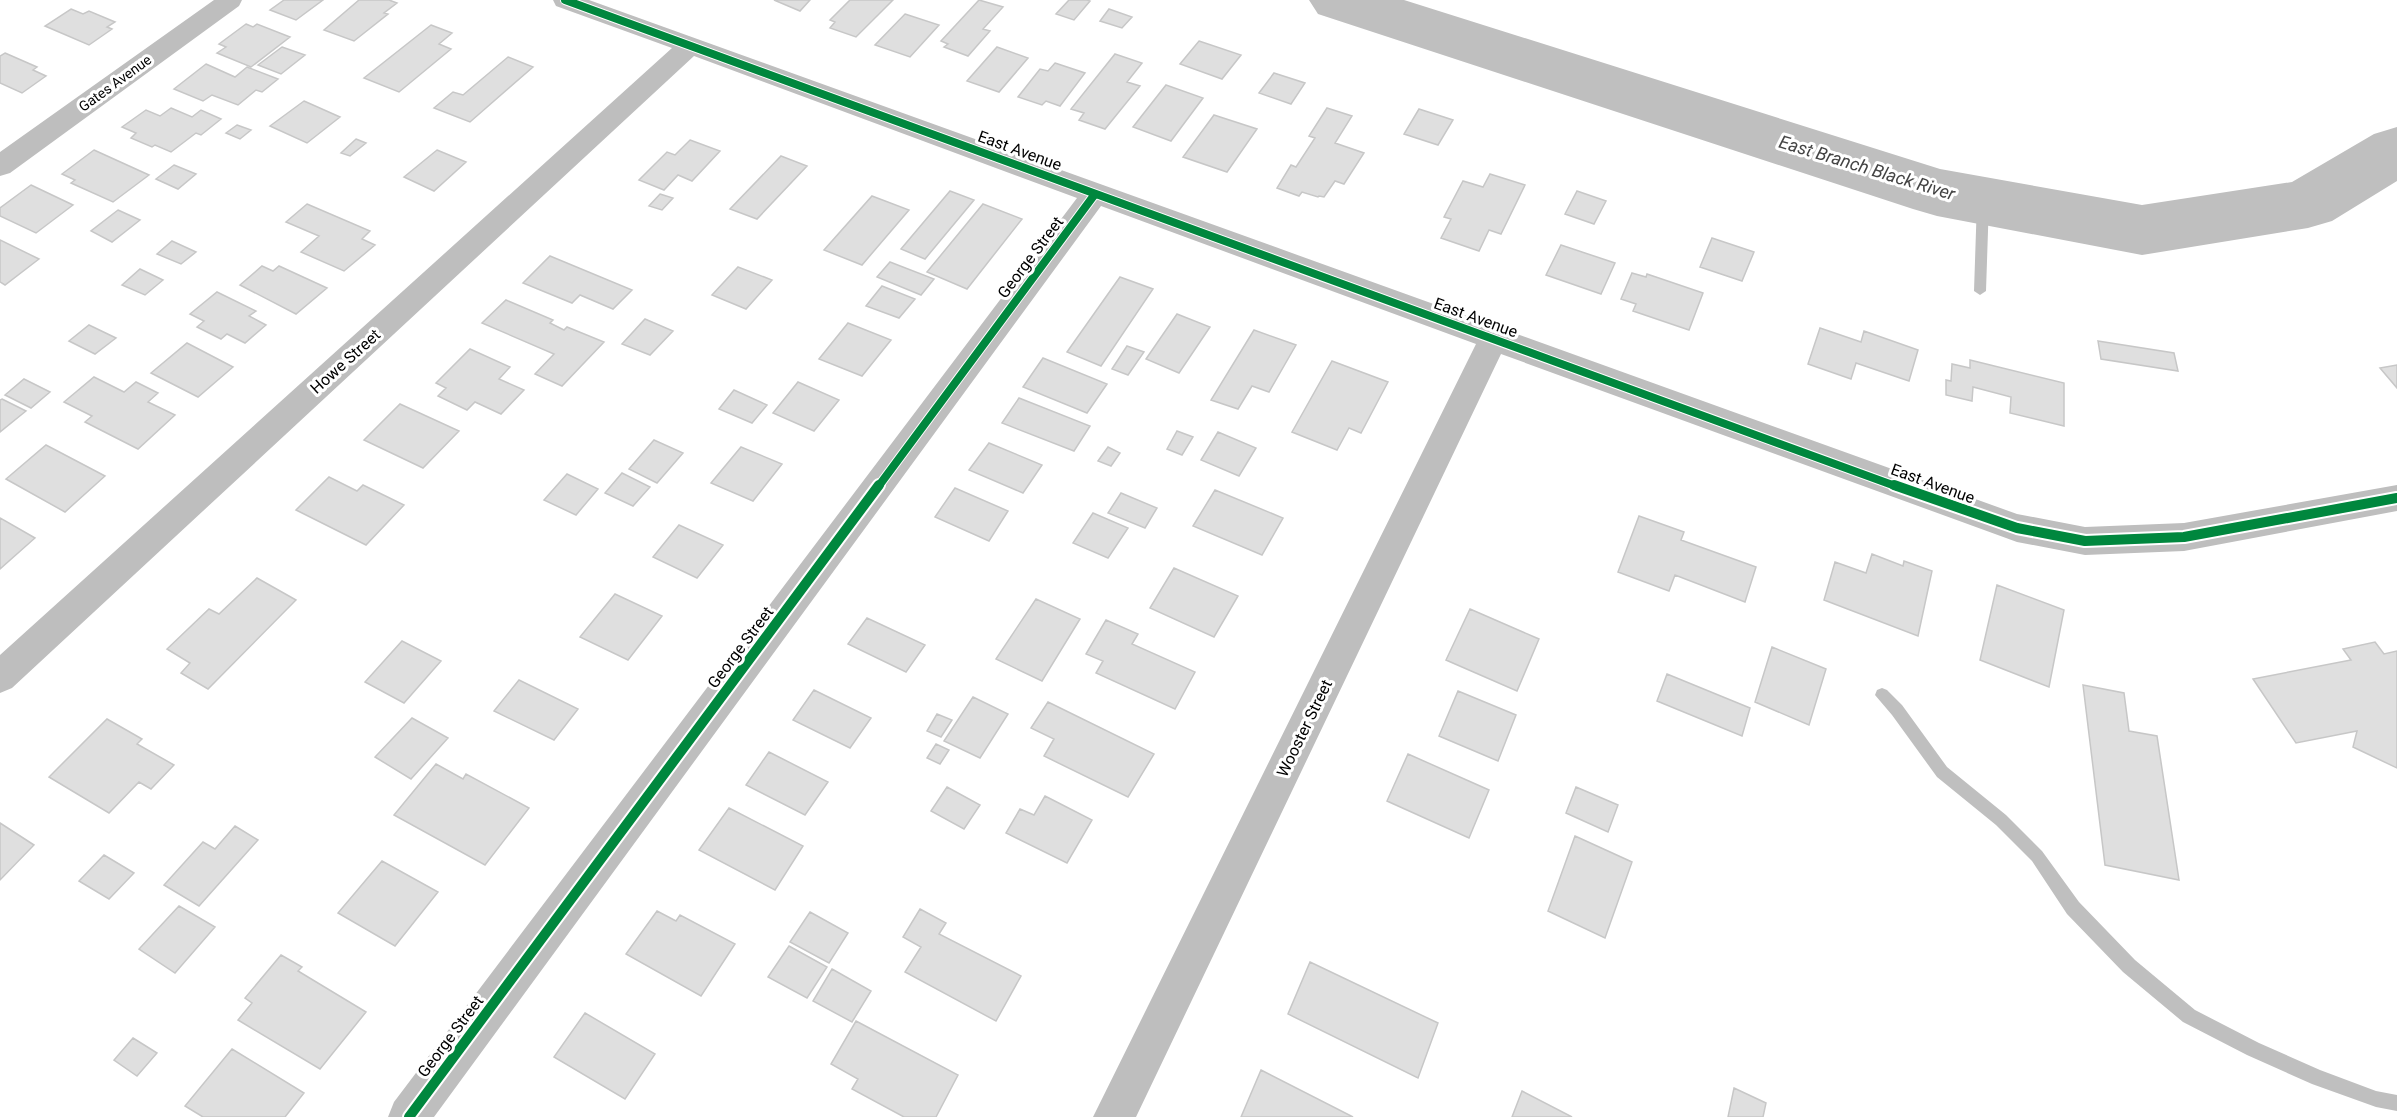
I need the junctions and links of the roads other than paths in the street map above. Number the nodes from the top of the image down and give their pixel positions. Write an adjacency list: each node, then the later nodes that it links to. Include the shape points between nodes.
1 (230, 0): 4 (street, Gates Avenue)
2 (565, 0): 3 (street, East Avenue)
3 (690, 46): 5 (street, East Avenue); 8 (street, Howe Street)
4 (0, 166)
5 (1095, 194): 6 (street, East Avenue); 9 (street, George Street)
6 (1493, 339): 7 (street, East Avenue, via 1949,505 2017,528 2085,541 2184,537); 10 (street, Wooster Street)
7 (2397, 499)
8 (0, 677)
9 (409, 1117)
10 (1114, 1117)

